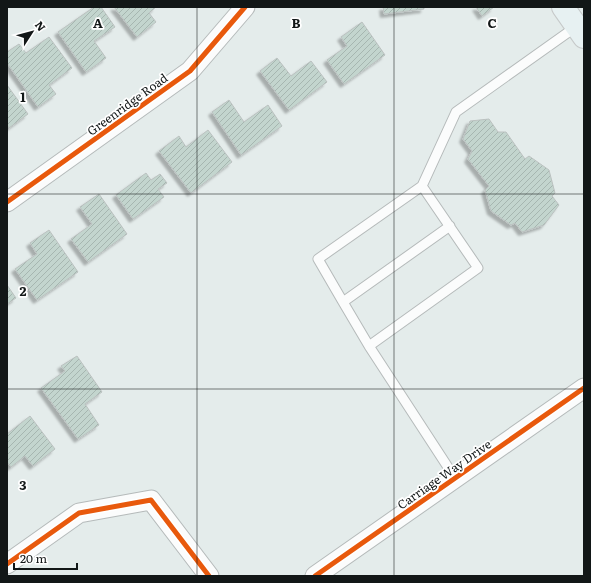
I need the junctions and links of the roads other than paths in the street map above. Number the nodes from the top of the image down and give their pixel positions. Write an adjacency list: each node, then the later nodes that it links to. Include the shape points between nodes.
1 (245, 7): 5 (street, Greenridge Road, via 190,71)
2 (563, 7): 3 (main road)
3 (580, 31): 4 (lane, via 456,112)
4 (422, 186): 6 (lane); 7 (lane, via 318,259)
5 (7, 202)
6 (450, 226): 7 (lane); 8 (lane, via 478,268)
7 (343, 302): 8 (lane)
8 (369, 346): 10 (lane)
9 (584, 388): 10 (street, Carriage Way Drive)
10 (455, 478): 13 (street, Carriage Way Drive)
11 (7, 564): 12 (street, via 79,513 151,500)
12 (209, 576)
13 (315, 576)

